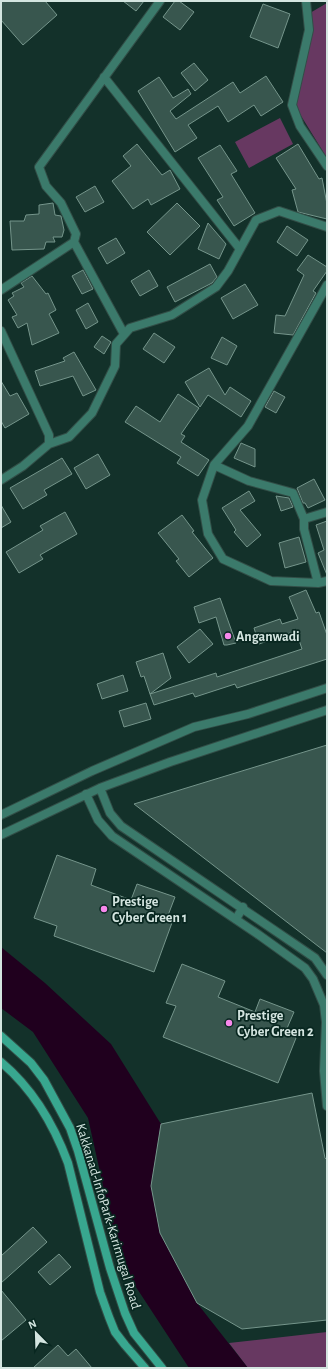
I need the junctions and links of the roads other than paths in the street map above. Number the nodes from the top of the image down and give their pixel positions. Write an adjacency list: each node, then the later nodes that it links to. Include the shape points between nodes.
1 (160, 1): 3 (street)
2 (306, 1): 4 (street, via 309,30 292,105 300,126)
3 (104, 78): 6 (street, via 39,167 46,186 61,203 70,220 76,234); 7 (street)
4 (327, 166)
5 (327, 227): 7 (street, via 279,211 256,220)
6 (74, 242): 9 (street); 11 (street)
7 (240, 249): 11 (street, via 216,288 172,315 130,328)
8 (327, 284): 13 (street, via 248,426)
9 (1, 290)
10 (1, 331): 12 (street, via 49,435)
11 (124, 334): 12 (street, via 116,344 115,366 92,413 69,437)
12 (49, 444): 14 (street)
13 (214, 466): 16 (street, via 248,481 293,493); 18 (street, via 202,500 208,534 223,559 271,581)
14 (1, 480)
15 (327, 512): 16 (street)
16 (304, 519): 18 (street, via 304,529)
17 (327, 581): 18 (street)
18 (318, 583)
19 (327, 688): 23 (street, via 248,714 194,726)
20 (327, 710): 21 (street)
21 (100, 788): 22 (street); 25 (street, via 110,813 121,826)
22 (86, 794): 24 (street); 26 (street, via 98,820 112,836)
23 (1, 815)
24 (1, 835)
25 (243, 907): 26 (street); 27 (street, via 315,958)
26 (236, 919): 30 (street, via 305,968 313,979 319,991 326,1022)
27 (327, 975)
28 (1, 1036): 33 (main road, Kakkanad-InfoPark-Karimugal Road, via 31,1063 44,1080 70,1128 125,1313 134,1333)
29 (1, 1062): 32 (main road, Kakkanad-InfoPark-Karimugal Road, via 31,1094 61,1144 109,1317 115,1332)
30 (325, 1063): 31 (street, via 324,1088)
31 (327, 1106)
32 (145, 1368)
33 (162, 1368)

